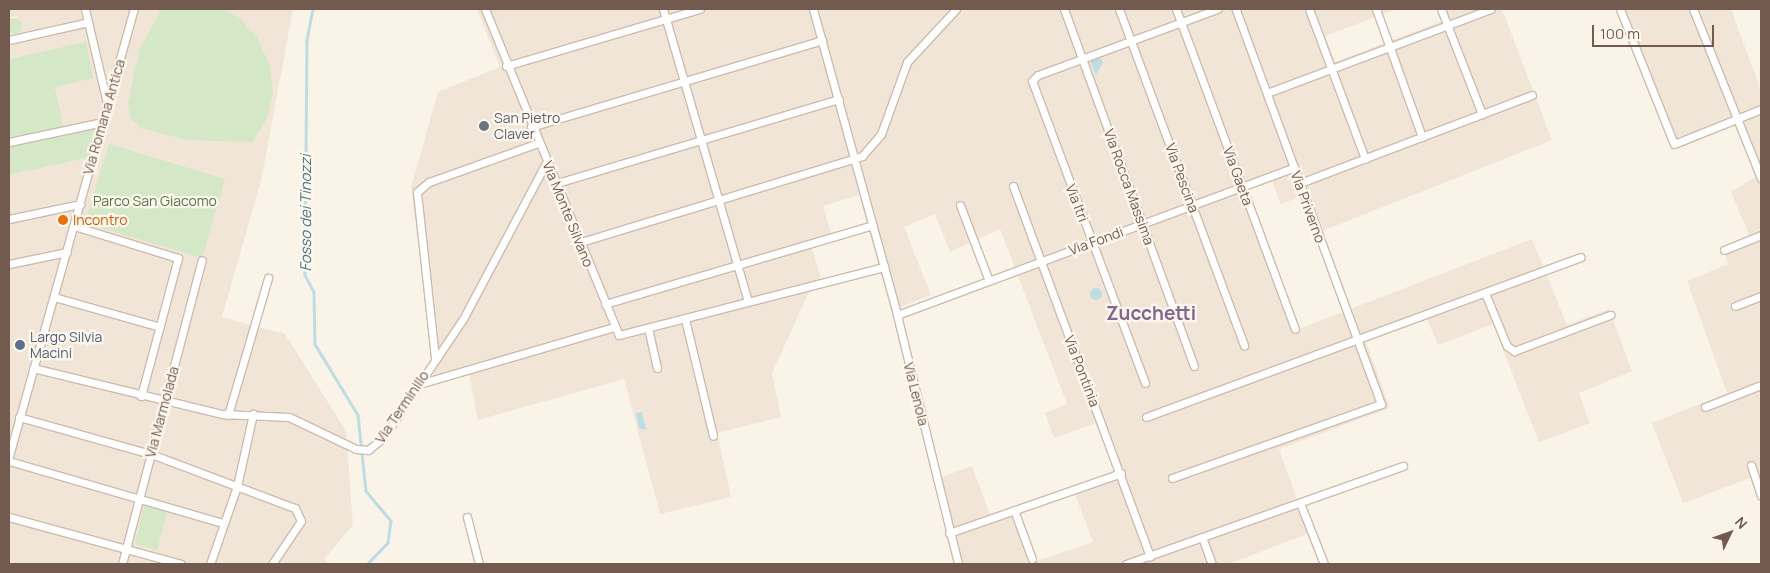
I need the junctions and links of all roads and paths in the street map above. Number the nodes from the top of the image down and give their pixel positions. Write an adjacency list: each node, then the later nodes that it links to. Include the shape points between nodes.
1 (85, 9): 20 (street)
2 (134, 9): 34 (street, Via Romana Antica)
3 (485, 9): 28 (street, Via Monte Silvano)
4 (663, 9): 19 (street)
5 (700, 9): 19 (street)
6 (813, 9): 24 (street, Via Lenola)
7 (956, 9): 45 (street, via 907,62 880,137)
8 (1064, 9): 27 (street, Via Rocca Massima)
9 (1119, 9): 25 (street, Via Pescina)
10 (1176, 9): 21 (street, Via Gaeta)
11 (1217, 9): 21 (street)
12 (1236, 9): 31 (street, Via Priverno)
13 (1309, 9): 29 (street)
14 (1376, 9): 26 (street)
15 (1441, 9): 22 (street)
16 (1491, 9): 22 (street)
17 (1620, 9): 37 (street, via 1674,144)
18 (1693, 9): 37 (street)
19 (666, 18): 28 (street); 30 (street)
20 (88, 22): 23 (street); 34 (street)
21 (1181, 22): 25 (street); 52 (street, Via Gaeta)
22 (1448, 25): 26 (street); 36 (street)
23 (9, 40)
24 (822, 40): 30 (street); 33 (street, Via Lenola)
25 (1131, 40): 27 (street); 56 (street, Via Pescina)
26 (1390, 47): 29 (street); 40 (street)
27 (1082, 58): 58 (street, Via Rocca Massima); 63 (street, Via Itri, via 1033,79)
28 (506, 66): 39 (street, Via Monte Silvano)
29 (1332, 68): 31 (street); 44 (street)
30 (684, 82): 39 (street); 41 (street)
31 (1267, 93): 47 (street, Via Priverno)
32 (1532, 95): 36 (street)
33 (839, 99): 41 (street); 45 (street, Via Lenola)
34 (108, 106): 38 (street, Via Romana Antica)
35 (1761, 109): 37 (street)
36 (1482, 114): 40 (street)
37 (1737, 119): 48 (street)
38 (103, 122): 42 (street); 54 (street, Via Romana Antica)
39 (532, 127): 43 (street, Via Monte Silvano)
40 (1422, 137): 44 (street)
41 (701, 140): 50 (street); 53 (street)
42 (9, 142)
43 (538, 143): 46 (street, Via Monte Silvano); 89 (street, via 429,182 417,192)
44 (1365, 158): 49 (street)
45 (856, 159): 53 (street); 59 (street, Via Lenola)
46 (547, 161): 50 (street, Via Monte Silvano); 89 (street, Via Terminillo, via 468,309)
47 (1294, 167): 49 (street, Via Priverno); 52 (street, Via Fondi)
48 (1761, 174)
49 (1300, 182): 87 (street, Via Priverno)
50 (557, 183): 62 (street, Via Monte Silvano)
51 (1013, 186): 68 (street, Via Pontinia)
52 (1242, 187): 56 (street, Via Fondi); 86 (street, Via Gaeta)
53 (719, 200): 62 (street); 70 (street)
54 (80, 204): 57 (street); 60 (street, Via Romana Antica)
55 (960, 204): 73 (street)
56 (1192, 205): 58 (street, Via Fondi); 88 (street, Via Pescina)
57 (9, 219)
58 (1143, 224): 63 (street, Via Fondi); 90 (street, Via Rocca Massima)
59 (873, 225): 70 (street); 71 (street, Via Lenola)
60 (74, 226): 65 (street, Via Romana Antica); 83 (street, via 176,256 178,266)
61 (1761, 235): 64 (street)
62 (581, 242): 78 (street, Via Monte Silvano)
63 (1092, 243): 68 (street, Via Fondi); 93 (street, Via Itri)
64 (1724, 250)
65 (67, 252): 69 (street); 76 (street, Via Romana Antica)
66 (1581, 257): 74 (street)
67 (202, 260): 97 (street, Via Marmolada)
68 (1042, 262): 73 (street, Via Fondi); 109 (street, Via Pontinia)
69 (9, 264)
70 (737, 264): 77 (street); 78 (street)
71 (884, 267): 80 (street, Via Lenola); 82 (street)
72 (268, 278): 100 (street)
73 (989, 281): 80 (street, Via Fondi)
74 (1485, 293): 81 (street, via 1507,346 1514,351); 87 (street)
75 (1761, 296): 79 (street)
76 (54, 297): 83 (street); 91 (street, Via Romana Antica)
77 (747, 299)
78 (605, 304): 84 (street, Via Monte Silvano)
79 (1735, 306)
80 (897, 315): 119 (street, Via Lenola)
81 (1610, 315)
82 (685, 319): 85 (street); 103 (street)
83 (160, 327): 96 (street)
84 (614, 327): 85 (street, Via Monte Silvano, via 619,335); 94 (street)
85 (648, 328): 92 (street)
86 (1295, 329)
87 (1358, 342): 102 (street); 110 (street, Via Priverno, via 1380,404)
88 (1244, 346)
89 (435, 358): 94 (street, Via Terminillo)
90 (1194, 366)
91 (33, 368): 96 (street, Via Terminillo); 101 (street, Via Romana Antica)
92 (657, 368)
93 (1145, 383)
94 (415, 385): 99 (street, Via Terminillo, via 383,438 364,451 298,419)
95 (1761, 386): 98 (street)
96 (140, 396): 97 (street, Via Terminillo)
97 (166, 400): 100 (street, Via Terminillo); 104 (street, Via Marmolada)
98 (1705, 407)
99 (253, 414): 100 (street, Via Terminillo); 111 (street)
100 (228, 415)
101 (19, 417): 104 (street); 105 (street, Via Romana Antica)
102 (1146, 417)
103 (713, 436)
104 (151, 454): 111 (street); 113 (street, Via Marmolada)
105 (9, 456)
106 (9, 462): 113 (street)
107 (1751, 465): 112 (street)
108 (1403, 466): 114 (street)
109 (1121, 473): 115 (street); 122 (street, Via Pontinia)
110 (1172, 478)
111 (238, 486): 118 (street); 128 (street, via 301,514 300,522)
112 (1761, 495)
113 (139, 499): 118 (street); 121 (street, Via Marmolada)
114 (1300, 502): 120 (street); 133 (street)
115 (1014, 510): 119 (street); 123 (street)
116 (9, 517): 121 (street)
117 (467, 517): 129 (street)
118 (223, 523): 127 (street)
119 (950, 533): 130 (street, Via Lenola)
120 (1202, 537): 122 (street); 132 (street)
121 (126, 550): 125 (street, Via Marmolada); 126 (street)
122 (1150, 556): 124 (street)
123 (1032, 559)
124 (1141, 562): 131 (street)
125 (122, 564)
126 (181, 564)
127 (210, 564)
128 (272, 564)
129 (479, 564)
130 (958, 564)
131 (1126, 564)
132 (1212, 564)
133 (1324, 564)

